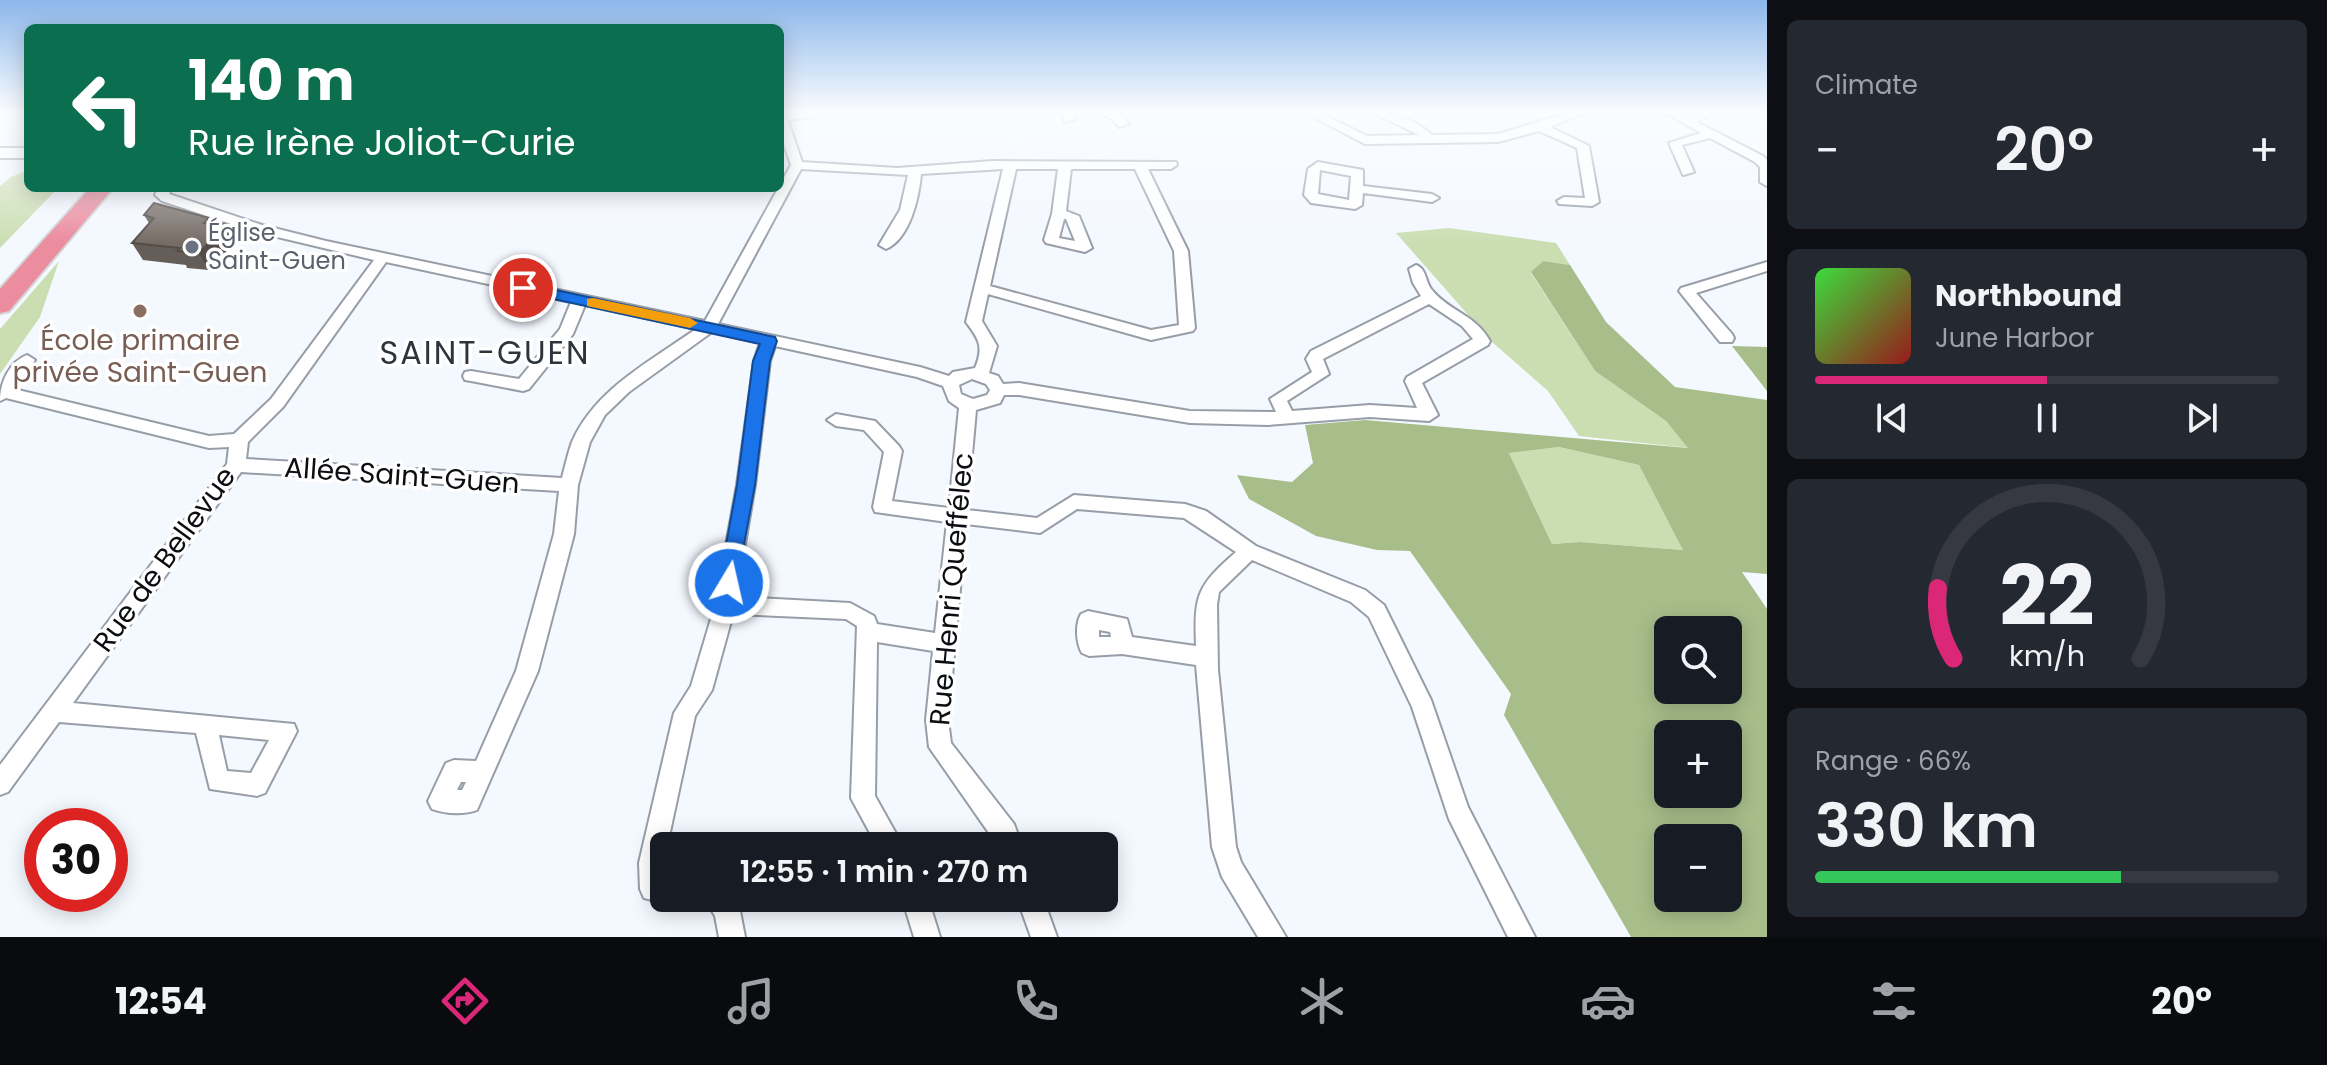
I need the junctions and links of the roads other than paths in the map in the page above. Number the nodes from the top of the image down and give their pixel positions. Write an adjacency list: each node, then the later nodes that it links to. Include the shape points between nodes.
1 (794, 156): 6 (street)
2 (1361, 156): 15 (street); 15 (street, via 1314,169 1311,195 1355,205)
3 (1585, 156): 21 (street, via 1592,202)
4 (1681, 156): 12 (street)
5 (1753, 156): 13 (street, via 1766,166)
6 (797, 165): 11 (street); 14 (street)
7 (1010, 165): 8 (street); 11 (street); 28 (street)
8 (1065, 165): 9 (street); 22 (street)
9 (1140, 165): 10 (street); 28 (street, via 1181,251 1187,328 1151,335)
10 (1171, 165)
11 (915, 169): 23 (street, via 906,213)
12 (1688, 172)
13 (1767, 182)
14 (784, 189)
15 (1359, 189): 20 (street)
16 (80, 192): 27 (highway)
17 (99, 192): 31 (highway)
18 (163, 192): 24 (street, via 167,198 257,228)
19 (782, 192): 32 (street)
20 (1432, 198)
21 (1564, 201)
22 (1059, 214)
23 (886, 245)
24 (382, 258): 30 (street); 44 (street, Rue de Bellevue, via 277,403)
25 (1767, 266): 33 (street, via 1686,291)
26 (1416, 269): 29 (street, via 1418,282)
27 (0, 282)
28 (982, 288): 36 (street, via 974,322 991,346)
29 (1430, 297): 42 (street, via 1317,355 1321,374 1278,399); 42 (street, via 1475,327 1482,341 1413,381 1429,415 1370,411)
30 (579, 300): 32 (street); 37 (street, via 567,330 523,385)
31 (0, 305)
32 (709, 327): 34 (street); 46 (street, via 599,411 581,442)
33 (1726, 338)
34 (769, 341): 38 (street); 49 (street)
35 (27, 360): 40 (street)
36 (980, 374): 38 (street, via 959,376); 39 (street)
37 (471, 376)
38 (951, 383): 41 (street, via 955,398)
39 (998, 390): 41 (street, via 989,402); 42 (street, via 1190,417)
40 (2, 393): 44 (street, via 209,442)
41 (968, 405): 47 (street, Rue Henri Queffélec)
42 (1287, 418)
43 (836, 420): 47 (street, via 869,425 893,451 882,507)
44 (239, 440): 45 (street, Rue de Bellevue)
45 (236, 465): 46 (street, Allée Saint-Guen); 54 (street, Rue de Bellevue)
46 (569, 485): 56 (street, via 564,534 527,671)
47 (958, 516): 48 (street, via 1040,526 1074,502 1185,511); 51 (street, Rue Henri Queffélec)
48 (1249, 551): 53 (street, via 1209,591 1204,607); 68 (street, via 1358,596 1377,611 1423,707 1457,811)
49 (725, 605): 50 (street, via 850,611 867,622); 58 (street, via 701,690 685,713)
50 (867, 631): 51 (street); 59 (street, via 863,798)
51 (945, 644): 60 (street, Rue Henri Queffélec, via 937,720 940,747)
52 (1122, 645): 53 (street)
53 (1207, 657): 67 (street, via 1224,847)
54 (53, 711): 55 (street); 57 (street, Rue de Bellevue)
55 (205, 724)
56 (482, 772)
57 (3, 775)
58 (658, 832)
59 (883, 832)
60 (1005, 832)
61 (727, 912): 64 (street)
62 (919, 912): 65 (street)
63 (1035, 912): 66 (street)
64 (732, 937)
65 (927, 937)
66 (1044, 937)
67 (1273, 937)
68 (1522, 937)

